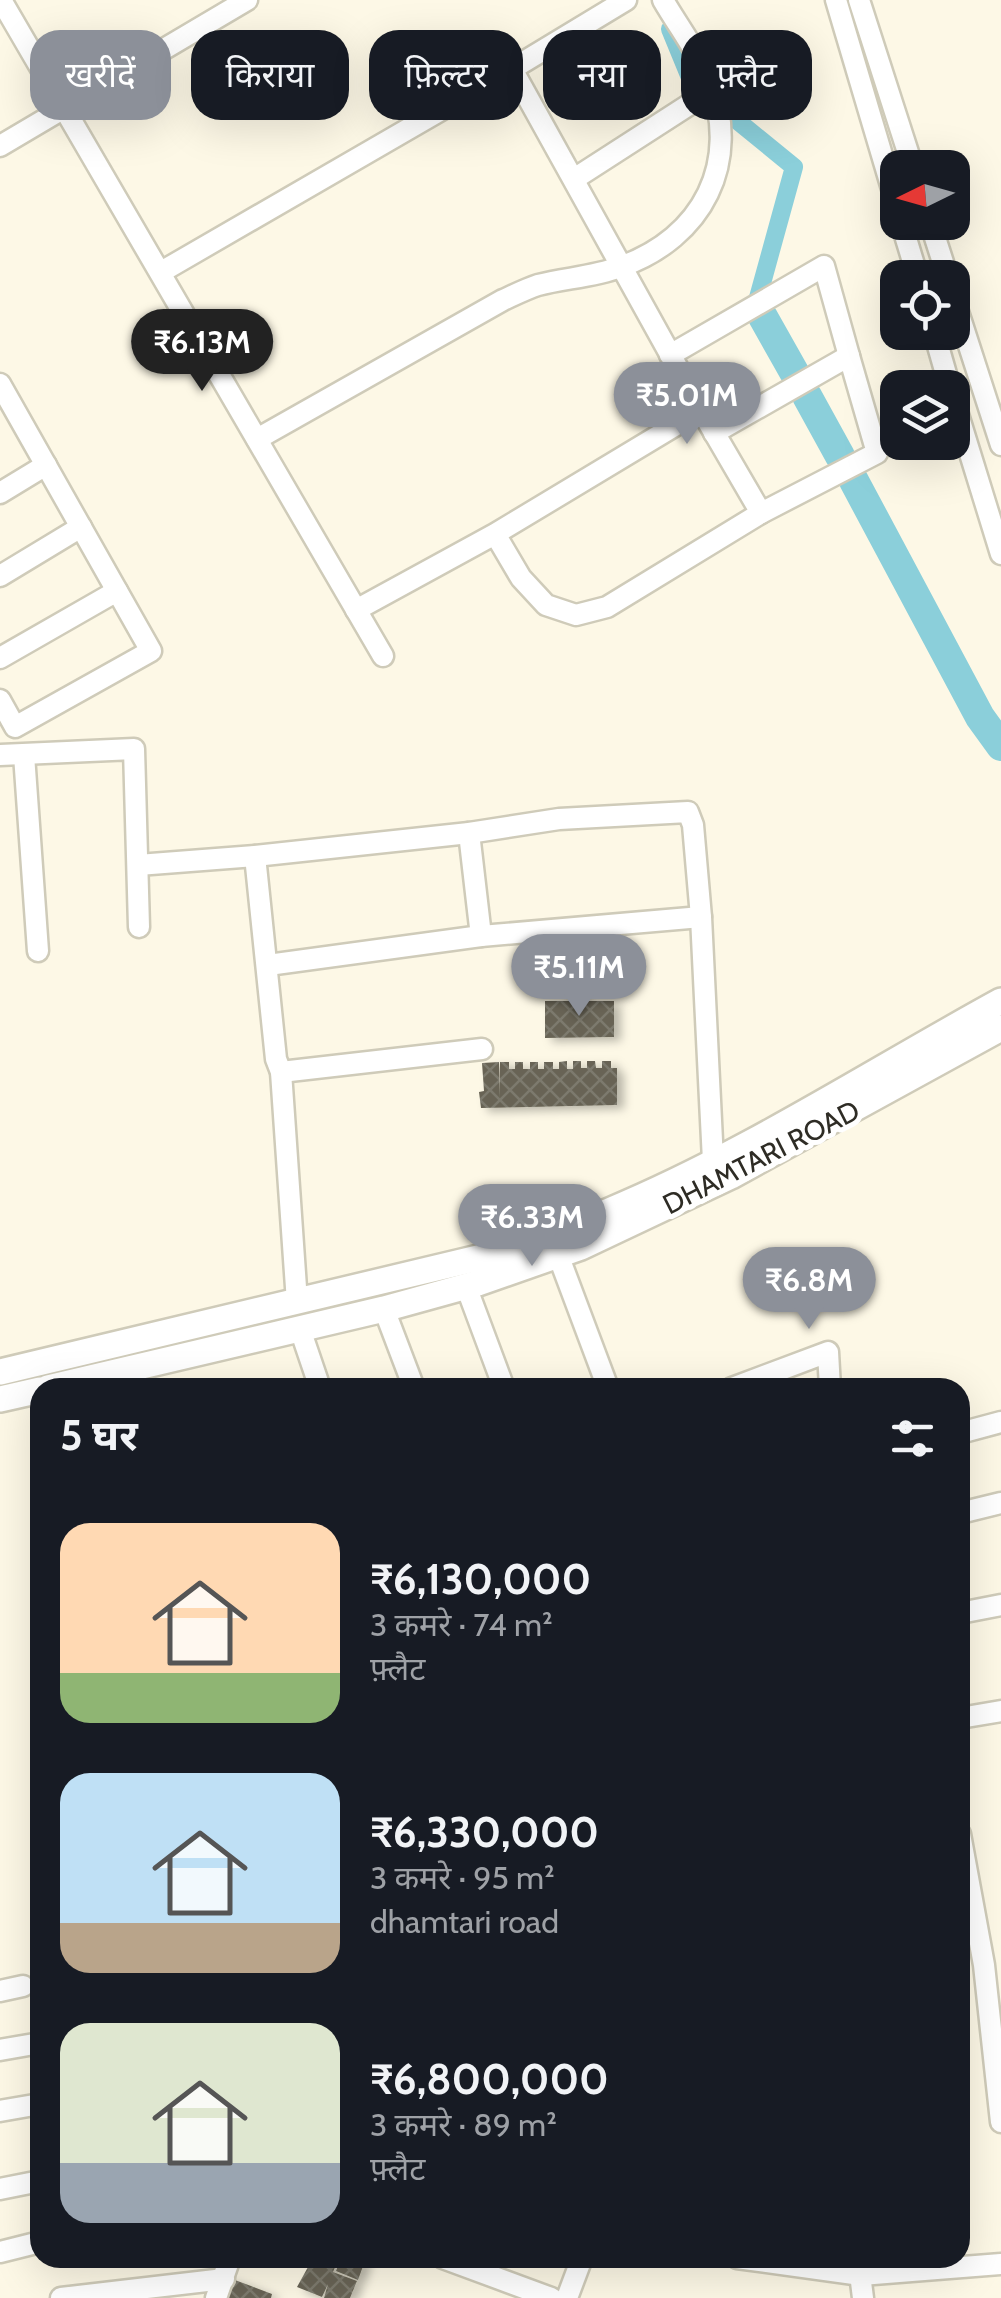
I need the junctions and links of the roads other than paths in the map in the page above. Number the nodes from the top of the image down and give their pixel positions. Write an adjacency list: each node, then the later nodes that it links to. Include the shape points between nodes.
1 (0, 0): 10 (street)
2 (247, 0): 7 (street)
3 (626, 0): 11 (street)
4 (664, 0): 8 (street)
5 (836, 0): 19 (street)
6 (859, 0): 20 (street)
7 (215, 8): 9 (street)
8 (681, 30)
9 (171, 37)
10 (30, 50)
11 (523, 62)
12 (523, 89): 21 (street)
13 (681, 110): 21 (street)
14 (42, 120): 18 (street)
15 (72, 120): 23 (street)
16 (424, 120): 23 (street)
17 (722, 120): 22 (street, via 713,186 695,217 656,250)
18 (0, 146)
19 (880, 150)
20 (906, 150)
21 (574, 179): 22 (street)
22 (622, 267): 25 (street); 30 (street, via 503,300)
23 (161, 272): 30 (street)
24 (970, 349): 31 (street)
25 (670, 355): 26 (street, via 824,266); 28 (street)
26 (850, 356): 29 (street); 35 (street, via 877,453)
27 (0, 384): 33 (street)
28 (701, 410): 29 (street); 37 (street)
29 (714, 433): 35 (street)
30 (258, 440): 41 (street)
31 (1001, 446)
32 (970, 453): 38 (street)
33 (46, 465): 34 (street); 36 (street)
34 (0, 493)
35 (761, 514): 37 (street, via 607,607 576,616 546,605)
36 (81, 527): 39 (street); 40 (street)
37 (495, 534): 41 (street)
38 (1001, 554)
39 (0, 576)
40 (118, 591): 43 (street); 44 (street, via 150,651 15,727)
41 (356, 610): 42 (street)
42 (383, 656)
43 (0, 658)
44 (0, 700)
45 (0, 755): 46 (street)
46 (24, 755): 49 (street, via 134,749); 53 (street)
47 (469, 833): 48 (street); 50 (street, via 559,819 688,812); 52 (street)
48 (255, 856): 49 (street); 54 (street)
49 (138, 865): 51 (street)
50 (702, 917): 52 (street); 59 (street)
51 (139, 928)
52 (481, 936): 54 (street)
53 (38, 951)
54 (268, 965): 58 (street)
55 (1001, 1001): 59 (main road)
56 (1001, 1028): 60 (main road, DHAMTARI ROAD, via 732,1176)
57 (482, 1049): 58 (street)
58 (281, 1072): 62 (street)
59 (713, 1162): 60 (main road)
60 (554, 1245): 61 (main road, DHAMTARI ROAD); 62 (main road); 70 (street)
61 (466, 1286): 63 (main road, DHAMTARI ROAD); 69 (street)
62 (297, 1302): 66 (main road)
63 (384, 1309): 64 (main road, DHAMTARI ROAD); 68 (street)
64 (300, 1329): 66 (main road, DHAMTARI ROAD); 67 (street)
65 (0, 1372): 66 (main road)
66 (80, 1374)
67 (317, 1378)
68 (410, 1378)
69 (500, 1378)
70 (604, 1378)
71 (759, 1378): 72 (street, via 828,1352)
72 (829, 1378)
73 (30, 1392): 74 (main road)
74 (0, 1399)
75 (1001, 1422): 76 (street)
76 (970, 1430)
77 (1001, 1503): 78 (street)
78 (970, 1511)
79 (1001, 1605): 80 (street)
80 (970, 1610)
81 (1001, 1711): 82 (street)
82 (970, 1716)
83 (970, 1889): 84 (street)
84 (984, 1965): 85 (street); 92 (street)
85 (970, 1967)
86 (22, 1986): 87 (street)
87 (0, 1990)
88 (30, 2045): 89 (street)
89 (0, 2050)
90 (30, 2106): 91 (street)
91 (0, 2112)
92 (1001, 2122)
93 (30, 2183): 94 (street)
94 (0, 2189)
95 (30, 2244): 96 (street)
96 (0, 2252)
97 (970, 2264): 98 (street)
98 (1001, 2264)
99 (497, 2268): 104 (street)
100 (578, 2268): 105 (street)
101 (859, 2268): 106 (street)
102 (220, 2288): 103 (street)
103 (62, 2298)
104 (551, 2298)
105 (568, 2298)
106 (863, 2298)

